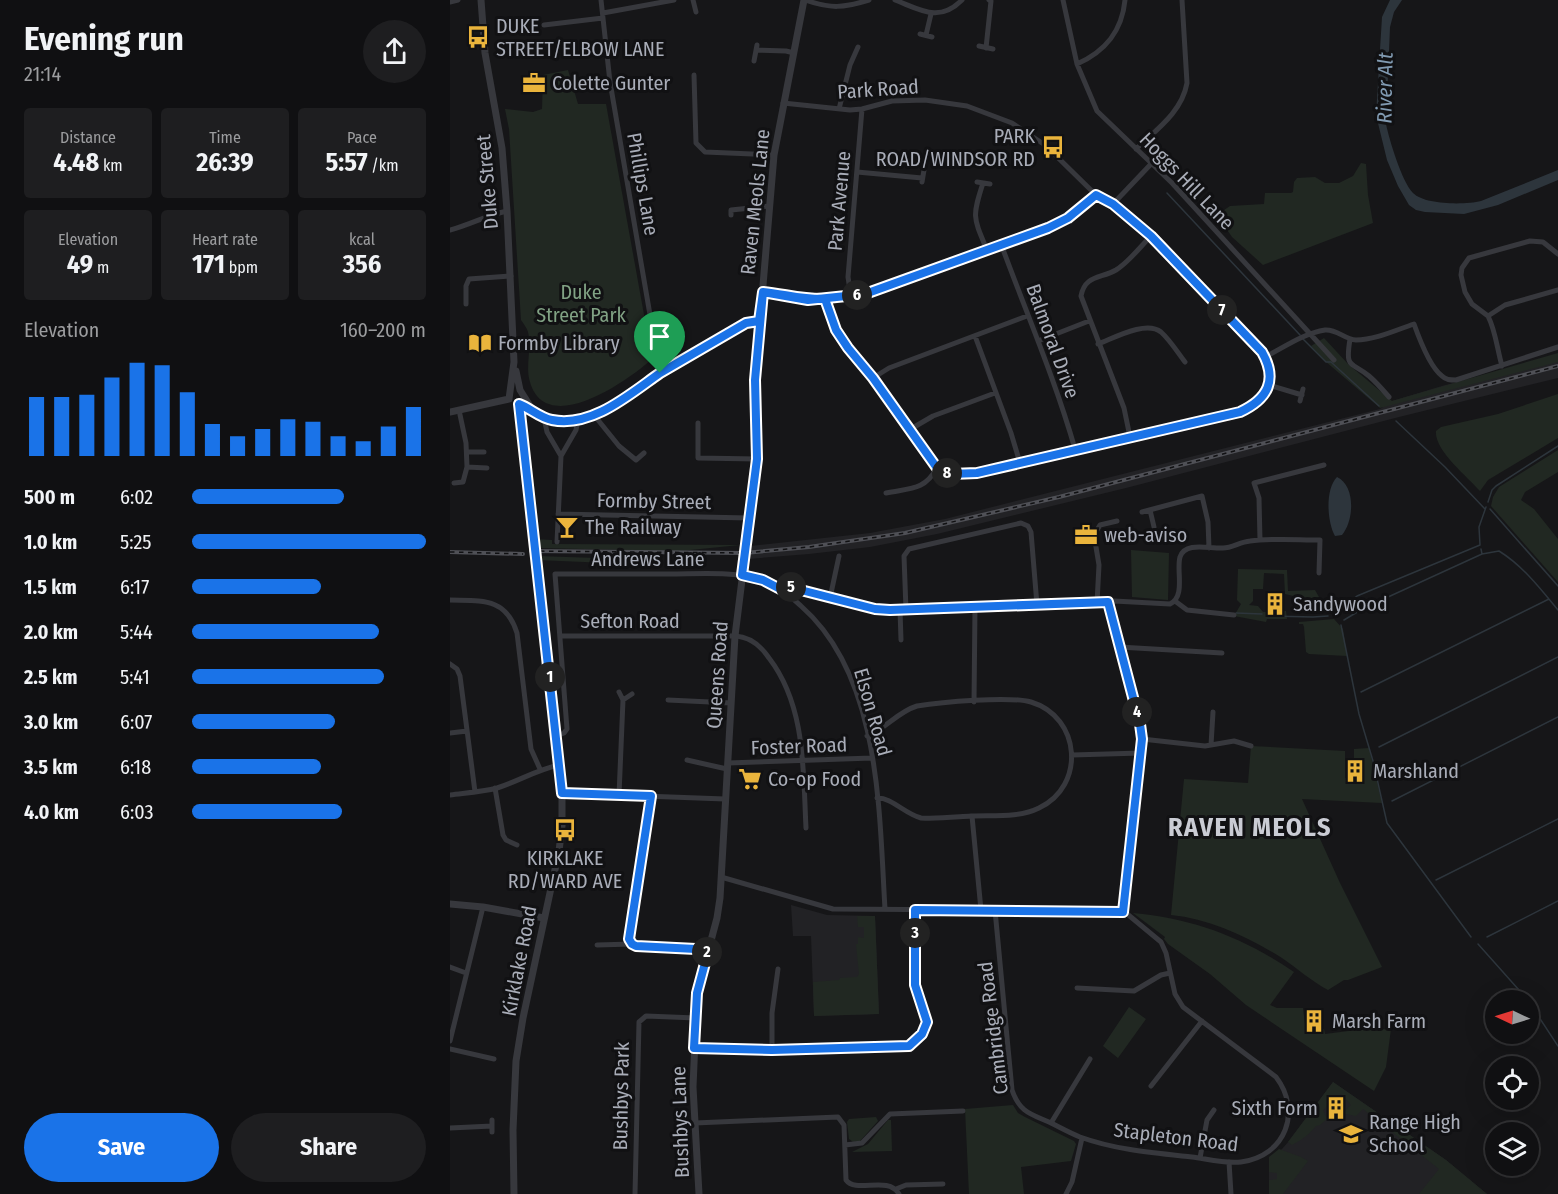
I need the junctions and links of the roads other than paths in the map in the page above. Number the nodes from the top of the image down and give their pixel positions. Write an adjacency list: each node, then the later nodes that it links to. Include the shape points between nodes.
1 (458, 0): 14 (street)
2 (481, 0): 40 (street, Duke Street)
3 (601, 0): 17 (street, Phillips Lane)
4 (674, 0): 17 (street)
5 (693, 0): 15 (street)
6 (805, 0): 7 (street, via 836,7); 24 (street, Raven Meols Lane)
7 (869, 0)
8 (895, 0): 16 (street)
9 (962, 0): 16 (street, via 946,11)
10 (989, 0): 22 (street)
11 (1063, 0): 26 (street, Hoggs Hill Lane)
12 (1125, 0): 26 (street, via 1122,21 1113,37)
13 (1182, 0): 31 (street, via 1185,96)
14 (450, 2)
15 (696, 12)
16 (931, 14): 19 (street, via 929,36)
17 (603, 15): 18 (street); 68 (street, Phillips Lane, via 610,82)
18 (544, 26)
19 (920, 34)
20 (979, 46): 22 (street)
21 (858, 48): 29 (street)
22 (986, 48): 23 (street)
23 (993, 50)
24 (794, 53): 25 (street, via 757,48); 28 (street, Raven Meols Lane)
25 (754, 61)
26 (1077, 64): 31 (street, Hoggs Hill Lane, via 1097,111)
27 (694, 75): 32 (street, via 696,143 705,152)
28 (783, 103): 29 (street, Park Road); 32 (street, Raven Meols Lane)
29 (840, 109): 30 (street, Park Road)
30 (862, 109): 35 (street, Park Avenue); 37 (street, Park Road, via 892,101 925,100 981,110 1028,132)
31 (1136, 149): 33 (street, Hoggs Hill Lane)
32 (774, 155): 39 (street, Raven Meols Lane)
33 (1151, 164): 38 (street); 57 (street, Hoggs Hill Lane)
34 (924, 170): 35 (street, via 922,180)
35 (857, 172): 50 (street, Park Avenue, via 848,277)
36 (990, 184): 45 (street, via 980,182 974,219)
37 (1096, 195): 38 (street, Park Road); 44 (street, via 1068,218)
38 (1113, 204): 43 (street, Park Road)
39 (770, 206): 41 (street, via 731,210); 49 (street, Raven Meols Lane)
40 (507, 211): 42 (street); 47 (street, Duke Street)
41 (731, 215)
42 (450, 230)
43 (1151, 236): 56 (street, via 1116,270 1083,286 1081,296); 63 (street, Park Road)
44 (1001, 244): 45 (street); 53 (street, Balmoral Drive)
45 (987, 250): 50 (street)
46 (1558, 254): 54 (street, via 1543,242 1530,241 1469,258 1461,275 1466,296)
47 (511, 276): 52 (street, via 469,279 465,286); 65 (street, Duke Street)
48 (1558, 290): 54 (street, via 1505,305)
49 (763, 292): 51 (street); 55 (street, Raven Meols Lane)
50 (851, 296): 51 (street)
51 (825, 299): 69 (street, via 836,330)
52 (466, 304)
53 (1027, 316): 58 (street); 60 (street, Balmoral Drive)
54 (1488, 316): 67 (street, via 1495,328)
55 (759, 321): 68 (street, via 746,323); 91 (street, Raven Meols Lane, via 755,380)
56 (1089, 321): 60 (street); 61 (street)
57 (1310, 335): 59 (street, via 1331,330); 63 (street); 64 (street, Hoggs Hill Lane)
58 (975, 336): 69 (street, via 889,368); 73 (street)
59 (1350, 339): 67 (street, via 1366,339 1414,324 1438,372 1446,379 1456,380); 75 (street, via 1352,366 1367,374)
60 (1038, 341): 86 (street, Balmoral Drive)
61 (1098, 344): 66 (street, via 1142,328 1154,328); 85 (street, via 1124,408)
62 (1558, 348): 67 (street)
63 (1265, 357): 70 (street)
64 (1334, 360)
65 (514, 362): 71 (street, Duke Street); 72 (street, Duke Street)
66 (1186, 362)
67 (1502, 366)
68 (660, 373): 80 (street)
69 (873, 378): 84 (street)
70 (1269, 385): 74 (street); 85 (street, via 1253,406 1240,412)
71 (520, 390): 72 (street); 77 (street, Duke Street)
72 (511, 391): 76 (street, Duke Street)
73 (995, 393): 84 (street, via 933,416); 92 (street)
74 (1302, 395)
75 (1389, 397)
76 (509, 399): 77 (street, via 512,403); 78 (street)
77 (521, 402): 81 (street); 105 (street, Duke Street)
78 (459, 410): 79 (street); 87 (street)
79 (450, 412)
80 (594, 415): 82 (street); 89 (street, via 636,460)
81 (544, 418): 82 (street); 90 (street)
82 (578, 420): 90 (street)
83 (698, 423): 91 (street, via 698,458)
84 (909, 430): 96 (street)
85 (1130, 437): 86 (street)
86 (1075, 449): 92 (street)
87 (467, 452): 88 (street); 94 (street)
88 (483, 452)
89 (644, 453)
90 (561, 456): 101 (street)
91 (757, 459): 102 (street, Raven Meols Lane)
92 (1020, 463): 96 (street, via 968,474 951,474)
93 (1324, 465): 106 (street, via 1254,483 1259,498)
94 (467, 467): 95 (street); 97 (street, via 464,482)
95 (487, 468)
96 (937, 468): 98 (street, via 923,485)
97 (454, 483)
98 (886, 493)
99 (1150, 510): 100 (street); 104 (street); 108 (street, via 1202,496)
100 (1142, 512)
101 (558, 514): 102 (street, Formby Street); 107 (street)
102 (749, 518): 109 (street, Raven Meols Lane)
103 (1117, 521): 119 (street, via 1100,525 1094,535 1099,565)
104 (1154, 527)
105 (534, 528): 140 (street, Kirklake Road, bridge)
106 (1260, 540): 108 (street); 112 (street, via 1320,540)
107 (557, 542)
108 (1209, 548): 117 (street, via 1190,547 1181,554)
109 (744, 553): 113 (street, Queens Road)
110 (839, 556): 115 (street)
111 (555, 573): 113 (street, Andrews Lane); 124 (street, Kirklake Road)
112 (1319, 573)
113 (742, 575): 114 (street, Elson Road); 125 (street, Queens Road)
114 (784, 591): 115 (street, via 793,588); 139 (street, Elson Road, via 810,614 834,645 849,675)
115 (830, 598): 122 (street, via 875,609)
116 (450, 600): 151 (street, via 488,601 513,620 531,749)
117 (1175, 601): 118 (street); 123 (street, via 1187,610)
118 (1108, 602): 119 (street); 127 (street)
119 (1096, 603): 120 (street)
120 (1037, 605): 121 (street); 122 (street, via 1031,532 1021,523 909,549 904,559)
121 (975, 608): 122 (street); 134 (street)
122 (903, 610): 126 (street)
123 (1233, 615)
124 (561, 636): 125 (street, Sefton Road); 140 (street, Kirklake Road, via 567,729)
125 (735, 636): 135 (street, Queens Road); 148 (street, via 754,642 780,674 795,711)
126 (901, 640)
127 (1119, 647): 128 (street); 141 (street)
128 (1222, 653)
129 (450, 664): 137 (street, via 460,676)
130 (619, 692): 132 (street)
131 (632, 694): 132 (street)
132 (624, 700): 156 (street)
133 (668, 700): 135 (street)
134 (974, 702): 139 (street, via 906,709 882,729); 145 (street, via 1021,700 1044,708 1064,728)
135 (731, 704): 150 (street, Queens Road)
136 (1213, 712): 142 (street)
137 (467, 731): 138 (street); 153 (street)
138 (450, 733)
139 (867, 735): 146 (street, Elson Road)
140 (556, 736): 149 (street, Kirklake Road)
141 (1142, 739): 142 (street); 144 (street)
142 (1211, 745): 143 (street, via 1234,741)
143 (1251, 746)
144 (1141, 753): 145 (street); 170 (street)
145 (1072, 755): 160 (street, via 1065,784 1045,805 1022,814)
146 (872, 758): 148 (street, Foster Road); 158 (street, Elson Road)
147 (687, 760): 150 (street, Foster Road)
148 (802, 761): 150 (street, Foster Road); 161 (street)
149 (559, 765): 151 (street); 154 (street, Kirklake Road)
150 (727, 766): 159 (street, Queens Road)
151 (540, 769): 152 (street)
152 (495, 788): 153 (street); 162 (street, via 503,835)
153 (475, 792): 155 (street)
154 (562, 793): 156 (street); 171 (street, Kirklake Road, via 559,851)
155 (450, 795)
156 (619, 795): 157 (street)
157 (651, 796): 159 (street); 172 (street, via 629,936)
158 (877, 798): 160 (street, via 885,798 921,818); 166 (street, Elson Road)
159 (725, 799): 163 (street, Bushbys Lane)
160 (972, 816): 168 (street)
161 (806, 828)
162 (517, 845)
163 (721, 877): 166 (street, via 824,908); 174 (street, Bushbys Lane, via 717,918)
164 (450, 904): 165 (street)
165 (483, 907): 171 (street); 177 (street)
166 (885, 909): 167 (street)
167 (915, 910): 168 (street); 185 (street, via 915,985 927,1022 915,1041 909,1046)
168 (981, 910): 169 (street)
169 (995, 910): 170 (street); 192 (street, Cambridge Road, via 1012,1090 1025,1112)
170 (1123, 912): 178 (street, Stapleton Road, via 1161,942)
171 (544, 918): 201 (street, Kirklake Road, via 516,1061)
172 (632, 944): 173 (street); 174 (street)
173 (597, 945)
174 (708, 952): 180 (street, Bushbys Lane, via 697,993)
175 (450, 967): 177 (street)
176 (778, 969): 185 (street)
177 (466, 973): 182 (street)
178 (1170, 973): 179 (street, via 1134,991); 181 (street, Stapleton Road, via 1179,1001)
179 (1077, 988)
180 (696, 1018): 183 (street, Bushbys Lane); 202 (street, Bushbys Park, via 646,1016 639,1022)
181 (1202, 1021): 188 (street); 198 (street, Stapleton Road, via 1276,1077 1289,1105 1286,1129 1272,1148 1248,1161)
182 (450, 1041)
183 (694, 1048): 185 (street); 191 (street, Bushbys Lane)
184 (450, 1049): 186 (street)
185 (772, 1050)
186 (494, 1059)
187 (1090, 1059): 192 (street)
188 (1151, 1086)
189 (1214, 1110): 197 (street, via 1207,1120)
190 (963, 1111): 196 (street, via 947,1115 890,1114 862,1143)
191 (695, 1123): 196 (street, via 835,1116 844,1123); 203 (street, Bushbys Lane)
192 (1051, 1123): 195 (street, Stapleton Road)
193 (492, 1126): 194 (street)
194 (450, 1128)
195 (1082, 1138): 197 (street, Stapleton Road, via 1124,1149); 204 (street)
196 (845, 1145): 200 (street, via 846,1180 850,1186 890,1187)
197 (1200, 1158): 198 (street, Stapleton Road)
198 (1229, 1162): 205 (street)
199 (943, 1184): 200 (street, via 906,1185)
200 (898, 1192)
201 (514, 1194)
202 (635, 1194)
203 (699, 1194)
204 (1066, 1194)
205 (1231, 1194)

